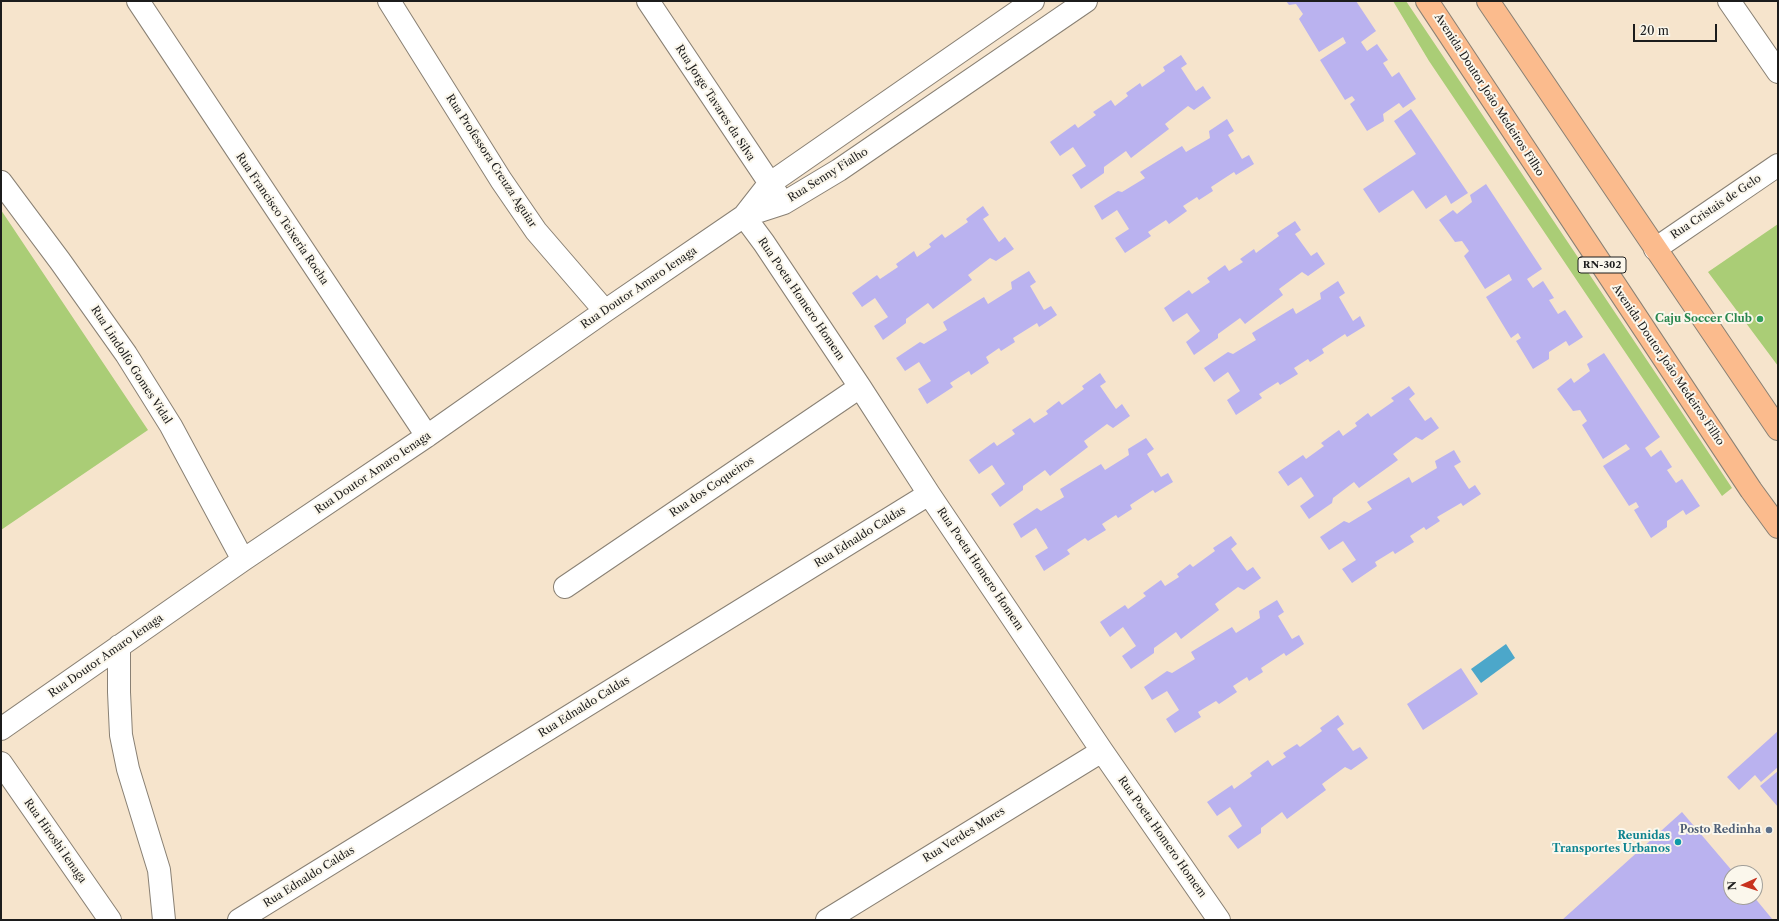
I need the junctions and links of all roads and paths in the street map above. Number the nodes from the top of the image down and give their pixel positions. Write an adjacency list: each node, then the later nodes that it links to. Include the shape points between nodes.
1 (138, 1): 19 (street, Rua Francisco Teixeria Rocha)
2 (389, 1): 16 (street, Rua Professora Creuza Aguiar, via 501,180 536,231)
3 (648, 1): 12 (street, Rua Jorge Tavares da Silva)
4 (1033, 1): 12 (street)
5 (1086, 1): 13 (street, Rua Senny Fialho, via 839,170)
6 (1427, 1): 21 (main road, Avenida Doutor João Medeiros Filho / RN-302)
7 (1488, 1): 15 (main road)
8 (1729, 1): 9 (street)
9 (1778, 72)
10 (1778, 165): 15 (street, Rua Cristais de Gelo)
11 (1, 182): 22 (street, Rua Lindolfo Gomes Vidal, via 126,354 171,426)
12 (769, 184): 13 (street, Rua Jorge Tavares da Silva); 14 (street)
13 (784, 203): 14 (street, Rua Senny Fialho)
14 (744, 216): 16 (street, Rua Doutor Amaro Ienaga); 17 (street, Rua Poeta Homero Homem)
15 (1655, 249): 18 (main road)
16 (605, 311): 19 (street, Rua Doutor Amaro Ienaga)
17 (860, 387): 20 (street, Rua Poeta Homero Homem); 23 (street, Rua dos Coqueiros)
18 (1778, 429)
19 (427, 436): 22 (street, Rua Doutor Amaro Ienaga)
20 (929, 494): 26 (street, Rua Poeta Homero Homem); 30 (street, Rua Ednaldo Caldas)
21 (1778, 527)
22 (243, 560): 24 (street, Rua Doutor Amaro Ienaga)
23 (565, 587)
24 (119, 646): 25 (street, Rua Doutor Amaro Ienaga); 29 (street, via 121,735 128,769 159,870)
25 (1, 729)
26 (1102, 751): 31 (street, Rua Verdes Mares); 32 (street, Rua Poeta Homero Homem)
27 (1, 763): 28 (street, Rua Hiroshi Ienaga)
28 (110, 920)
29 (164, 920)
30 (239, 920)
31 (827, 920)
32 (1219, 920)

